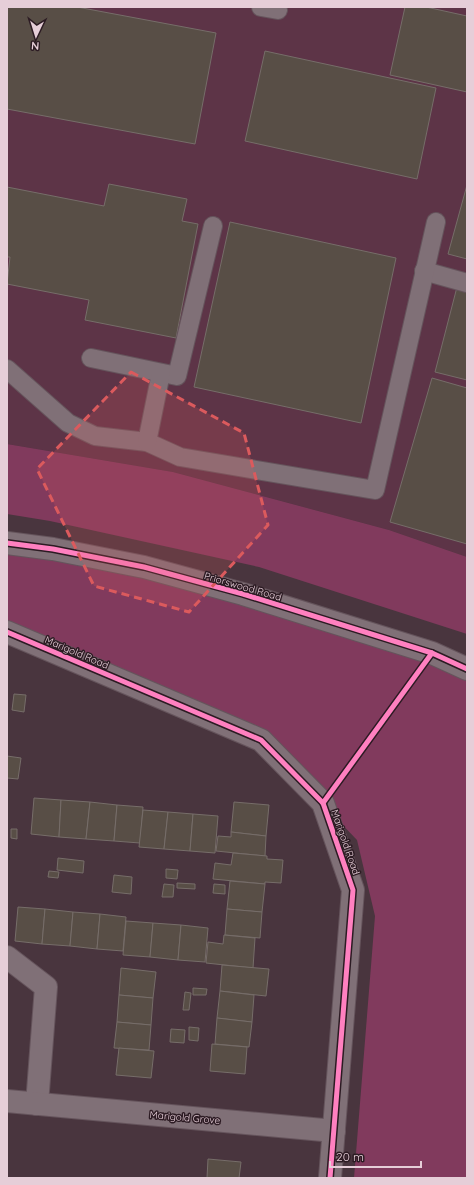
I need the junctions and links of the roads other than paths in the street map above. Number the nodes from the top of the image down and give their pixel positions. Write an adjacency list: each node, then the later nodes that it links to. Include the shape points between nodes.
1 (436, 222): 3 (lane)
2 (213, 226): 7 (lane, via 177,376)
3 (424, 271): 4 (lane); 8 (lane, via 375,490 180,457)
4 (467, 283)
5 (92, 358): 7 (lane)
6 (7, 369): 8 (lane, via 68,423 96,436)
7 (161, 373): 8 (lane)
8 (147, 442)
9 (7, 543): 11 (street, Priorswood Road, via 54,549 144,567 242,594 432,653)
10 (7, 632): 15 (street, Marigold Road, via 261,740 323,803 353,890)
11 (467, 669)
12 (7, 957): 14 (street, via 46,987)
13 (7, 1101): 14 (street, Marigold Grove)
14 (37, 1104): 15 (street, Marigold Grove)
15 (334, 1130): 16 (street, Marigold Road)
16 (330, 1178)

